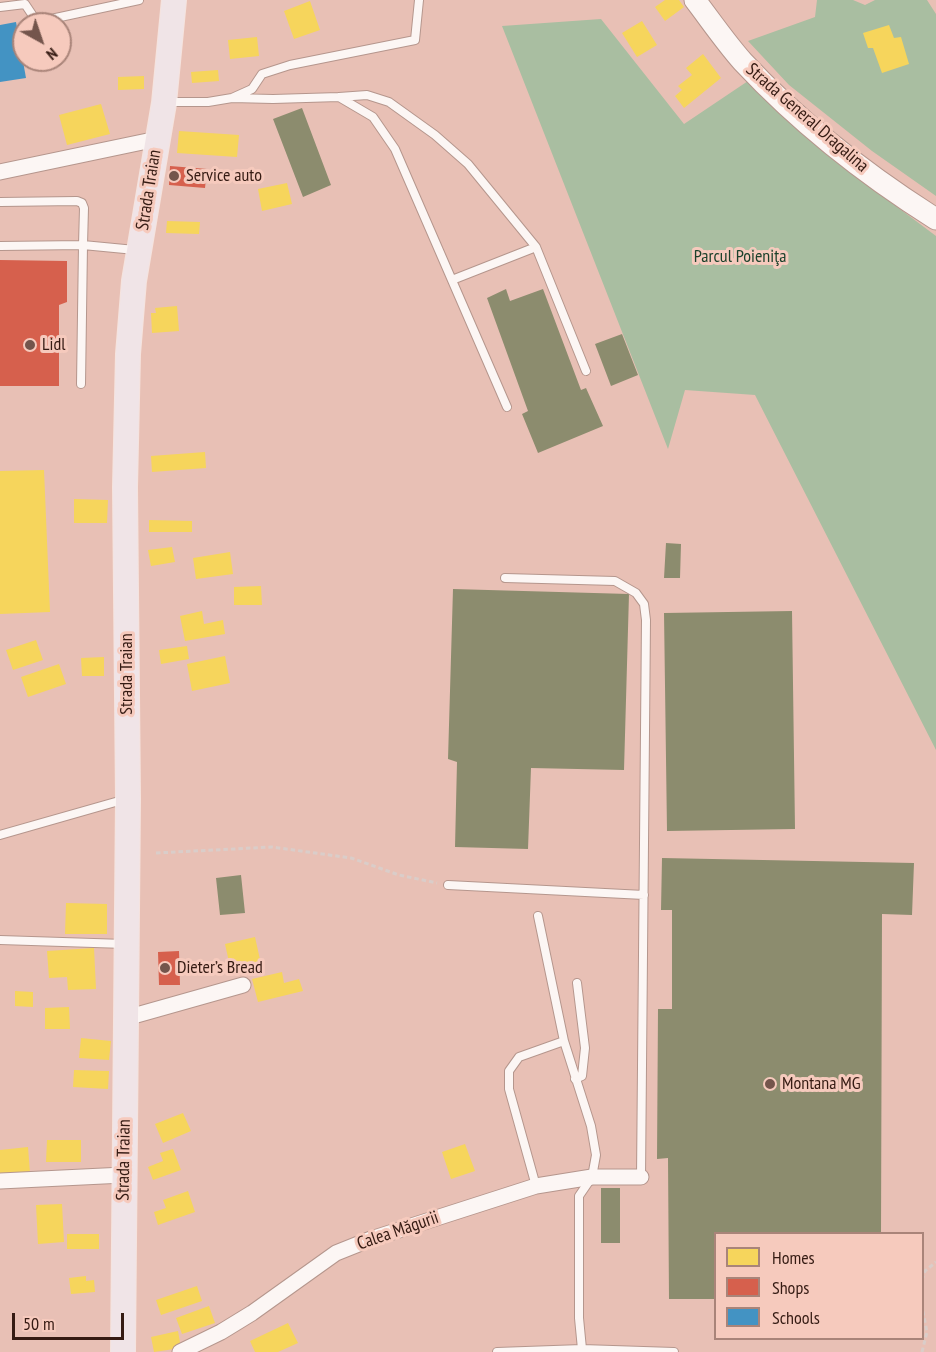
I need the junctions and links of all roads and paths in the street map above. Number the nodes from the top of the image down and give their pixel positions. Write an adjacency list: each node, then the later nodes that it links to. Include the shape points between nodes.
1 (139, 0): 5 (lane, via 37,22 25,4)
2 (174, 0): 8 (main road, Strada Traian)
3 (419, 0): 7 (lane, via 415,40 290,65 262,74 252,89)
4 (695, 0): 12 (main road, Strada General Dragalina, via 742,60 775,94 858,165)
5 (0, 8)
6 (339, 97): 7 (lane); 15 (lane, via 367,95 389,102 435,135 468,164); 17 (lane, via 373,117 395,149)
7 (232, 98): 8 (lane)
8 (164, 102): 9 (main road, Strada Traian)
9 (157, 139): 10 (street); 16 (main road, Strada Traian)
10 (0, 172)
11 (0, 202): 13 (lane, via 82,203)
12 (936, 219)
13 (83, 245): 14 (lane); 16 (lane); 19 (lane)
14 (0, 246)
15 (536, 247): 17 (lane); 18 (lane)
16 (139, 251): 22 (main road, Strada Traian, via 130,317 126,399)
17 (452, 280): 20 (lane)
18 (586, 371)
19 (81, 384)
20 (507, 407)
21 (505, 578): 26 (lane, via 615,581 636,593 644,604)
22 (128, 799): 23 (lane); 29 (main road, Strada Traian)
23 (0, 835)
24 (156, 853): 25 (path, via 272,847 351,858)
25 (448, 885): 26 (lane)
26 (644, 895): 37 (lane)
27 (538, 916): 33 (lane)
28 (0, 940): 29 (lane)
29 (126, 944): 32 (main road, Strada Traian)
30 (578, 983): 34 (lane, via 585,1048 582,1076)
31 (243, 985): 32 (street)
32 (126, 1018): 35 (main road, Strada Traian)
33 (564, 1041): 34 (lane); 39 (lane, via 519,1057 509,1071 509,1089)
34 (575, 1079): 36 (lane, via 591,1126 596,1155)
35 (124, 1175): 38 (street); 44 (main road, Strada Traian)
36 (592, 1177): 37 (street, Calea Măgurii); 39 (street, Calea Măgurii); 43 (lane, via 579,1196)
37 (641, 1177)
38 (0, 1181)
39 (536, 1186): 45 (street, Calea Măgurii, via 336,1253 252,1313)
40 (936, 1262): 41 (path)
41 (924, 1274)
42 (924, 1316): 48 (path, via 927,1332)
43 (582, 1348): 46 (lane); 47 (lane)
44 (123, 1352)
45 (180, 1352)
46 (497, 1352)
47 (674, 1352)
48 (922, 1352)

